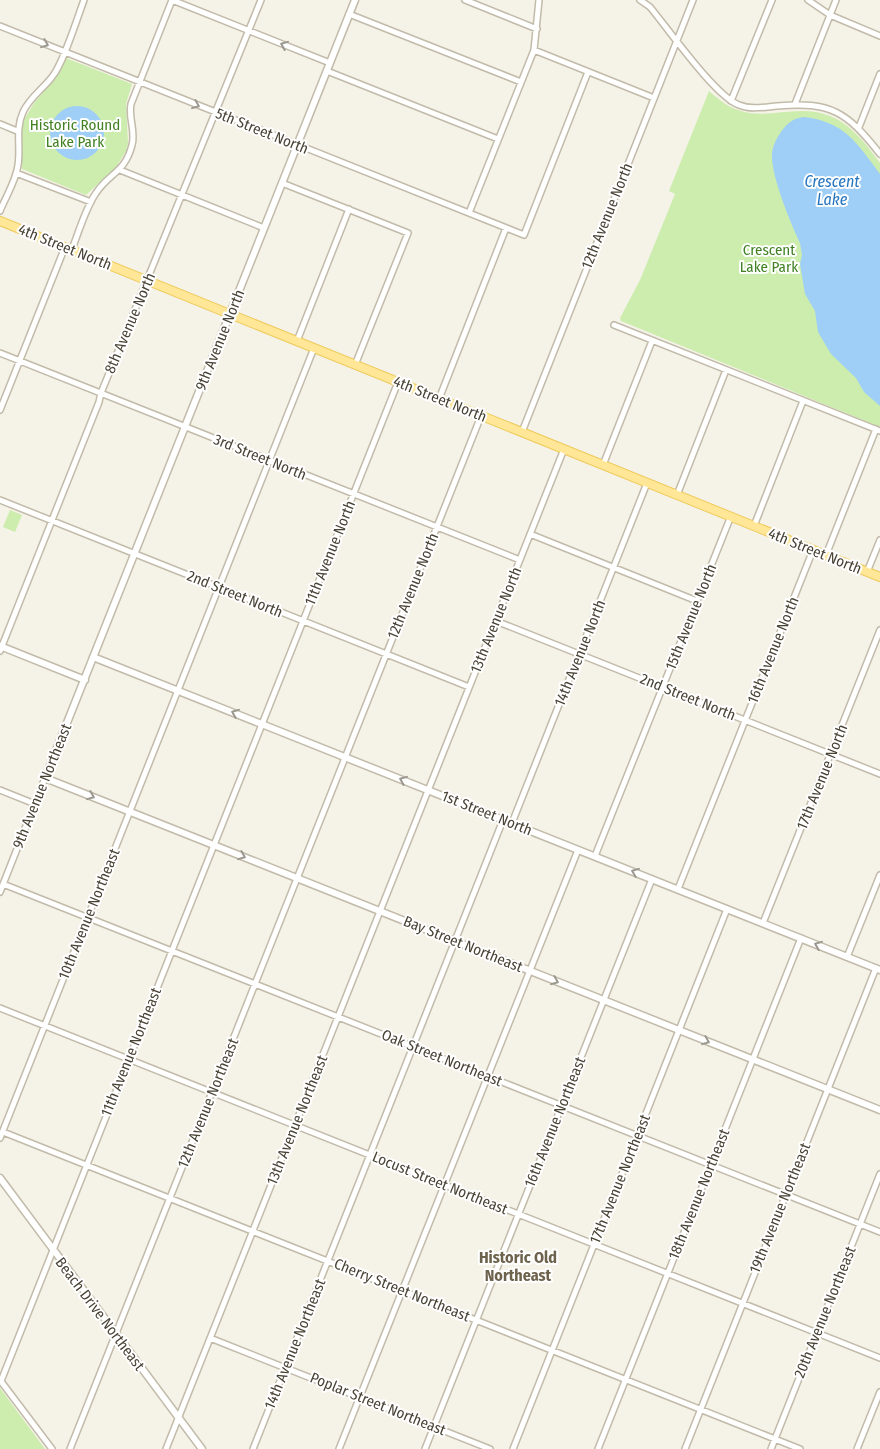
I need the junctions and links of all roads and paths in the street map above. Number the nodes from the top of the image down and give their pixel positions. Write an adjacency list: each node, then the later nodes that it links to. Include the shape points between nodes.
1 (84, 0): 20 (street)
2 (172, 0): 16 (street); 25 (street)
3 (261, 0): 16 (street, 8th Avenue North)
4 (355, 0): 12 (street, 9th Avenue North)
5 (465, 0): 15 (street)
6 (539, 0): 15 (street)
7 (640, 0): 18 (street, via 650,7)
8 (693, 0): 18 (street, 12th Avenue North)
9 (772, 0): 28 (street)
10 (808, 0): 13 (street)
11 (836, 0): 13 (street)
12 (349, 14): 21 (street, 9th Avenue North); 26 (street)
13 (830, 15): 17 (street); 29 (street)
14 (0, 26): 20 (street, 5th Street North, one-way to 20)
15 (537, 29): 19 (street)
16 (248, 30): 21 (street, one-way to 16); 30 (street, 8th Avenue North)
17 (880, 36)
18 (677, 40): 27 (street, 12th Avenue North); 28 (street, via 714,86)
19 (534, 50): 23 (street); 26 (street)
20 (64, 52): 25 (street, 5th Street North); 33 (street, via 52,77 31,98 22,113)
21 (330, 63): 22 (street, 9th Avenue North)
22 (326, 71): 34 (street); 35 (street, 9th Avenue North)
23 (588, 72): 27 (street); 47 (street, 5th Street North, via 524,235)
24 (880, 74): 32 (street)
25 (140, 82): 30 (street, 5th Street North, one-way to 30); 37 (street, via 130,112 133,144)
26 (521, 82): 34 (street)
27 (654, 98): 67 (street, 12th Avenue North)
28 (731, 101): 29 (street, via 750,108)
29 (795, 104): 32 (street, via 828,108)
30 (216, 112): 35 (street, 5th Street North); 40 (street, 8th Avenue North)
31 (0, 124): 33 (street)
32 (859, 127): 36 (street)
33 (17, 131): 38 (street, via 19,154)
34 (498, 139): 44 (street)
35 (297, 145): 39 (street, 9th Avenue North); 44 (street, 5th Street North)
36 (880, 154)
37 (120, 170): 40 (street); 41 (street, via 102,186)
38 (16, 173): 41 (street); 43 (street)
39 (282, 183): 42 (street); 46 (street, 9th Avenue North)
40 (182, 195): 46 (street); 49 (street, 8th Avenue North)
41 (91, 202): 48 (street)
42 (349, 209): 52 (street); 57 (street, via 408,232)
43 (0, 211)
44 (469, 213): 47 (street, 5th Street North)
45 (0, 221): 48 (main road, 4th Street North)
46 (264, 228): 50 (street, 9th Avenue North)
47 (506, 228): 61 (street)
48 (68, 248): 49 (main road, 4th Street North); 56 (street)
49 (147, 281): 50 (main road, 4th Street North); 60 (street, 8th Avenue North)
50 (230, 314): 52 (main road, 4th Street North); 65 (street, 9th Avenue North)
51 (614, 325): 53 (street)
52 (297, 341): 54 (main road, 4th Street North)
53 (652, 341): 58 (street); 70 (street)
54 (314, 348): 57 (main road, 4th Street North); 69 (street, 10th Avenue Northeast)
55 (0, 353): 56 (street, 3rd Street North)
56 (19, 361): 60 (street, 3rd Street North); 63 (street)
57 (355, 365): 59 (main road, 4th Street North)
58 (726, 370): 62 (street); 73 (street)
59 (398, 382): 61 (main road, 4th Street North); 72 (street, 11th Avenue North)
60 (100, 393): 65 (street, 3rd Street North); 76 (street, 8th Avenue North)
61 (438, 399): 64 (main road, 4th Street North)
62 (803, 401): 66 (street); 77 (street)
63 (0, 410)
64 (481, 416): 67 (main road, 4th Street North); 78 (street, 12th Avenue North)
65 (185, 427): 69 (street, 3rd Street North); 82 (street, 9th Avenue North)
66 (878, 430): 83 (street)
67 (522, 432): 68 (main road, 4th Street North)
68 (564, 449): 70 (main road, 4th Street North); 79 (street, 13th Avenue North)
69 (270, 460): 72 (street, 3rd Street North); 88 (street, 10th Avenue Northeast)
70 (603, 465): 71 (main road, 4th Street North)
71 (647, 483): 73 (main road, 4th Street North); 85 (street, 14th Avenue North)
72 (354, 494): 78 (street, 3rd Street North); 90 (street, 11th Avenue North)
73 (677, 495): 75 (main road, 4th Street North)
74 (0, 500): 76 (street, 2nd Street North)
75 (730, 516): 77 (main road, 4th Street North); 89 (street, 15th Avenue North)
76 (52, 521): 82 (street, 2nd Street North); 93 (street, 8th Avenue North)
77 (754, 526): 81 (main road, 4th Street North)
78 (437, 527): 84 (street, 3rd Street North); 94 (street, 12th Avenue North)
79 (530, 534): 84 (street, 13th Avenue North); 85 (street)
80 (880, 540): 86 (street)
81 (813, 550): 83 (main road, 4th Street North); 101 (street, 16th Avenue North)
82 (134, 554): 88 (street, 2nd Street North); 96 (street, 9th Avenue North)
83 (826, 555): 86 (main road, 4th Street North)
84 (520, 560): 91 (street, 13th Avenue North)
85 (614, 568): 89 (street); 95 (street, 14th Avenue North)
86 (867, 572): 87 (main road, 4th Street North)
87 (880, 577)
88 (219, 587): 90 (street, 2nd Street North); 100 (street, 10th Avenue Northeast)
89 (697, 601): 99 (street, 15th Avenue North)
90 (303, 621): 94 (street, 2nd Street North); 102 (street, 11th Avenue North)
91 (496, 621): 95 (street, 2nd Street North); 98 (street, 13th Avenue North)
92 (880, 630): 103 (street, 17th Avenue North)
93 (1, 648): 97 (street)
94 (386, 654): 98 (street, 2nd Street North); 104 (street, 12th Avenue North)
95 (579, 654): 99 (street, 2nd Street North); 112 (street, 14th Avenue North)
96 (94, 657): 97 (street, 9th Avenue North); 100 (street, 1st Street North)
97 (84, 680): 106 (street, 9th Avenue Northeast)
98 (469, 687): 108 (street, 13th Avenue North)
99 (663, 687): 101 (street, 2nd Street North); 115 (street, 15th Avenue North)
100 (178, 691): 102 (street, 1st Street North, one-way to 100); 110 (street, 10th Avenue Northeast)
101 (745, 720): 103 (street, 2nd Street North); 120 (street, 16th Avenue North)
102 (262, 724): 104 (street, 1st Street North); 113 (street, 11th Avenue Northeast)
103 (831, 754): 105 (street, 2nd Street North); 125 (street, 17th Avenue North)
104 (345, 757): 108 (street, 1st Street North, one-way to 104); 117 (street, 12th Avenue Northeast)
105 (880, 774)
106 (46, 778): 109 (street, 9th Avenue Northeast); 110 (street, Bay Street Northeast, one-way to 110)
107 (0, 790): 109 (street)
108 (428, 790): 111 (street, 1st Street North); 123 (street, 13th Avenue Northeast)
109 (35, 804): 119 (street, 9th Avenue Northeast)
110 (130, 811): 113 (street, Bay Street Northeast); 124 (street, 10th Avenue Northeast)
111 (503, 820): 112 (street, 1st Street North); 127 (street, 14th Avenue Northeast)
112 (512, 823): 114 (street, 1st Street North)
113 (214, 845): 117 (street, Bay Street Northeast, one-way to 117); 128 (street, 11th Avenue Northeast)
114 (578, 850): 115 (street, 1st Street North); 131 (street)
115 (595, 856): 118 (street, 1st Street North, one-way to 115)
116 (880, 875): 129 (street)
117 (297, 878): 123 (street, Bay Street Northeast); 132 (street, 12th Avenue Northeast)
118 (652, 879): 120 (street, 1st Street North); 133 (street, 16th Avenue Northeast)
119 (3, 884): 121 (street, 9th Avenue Northeast); 124 (street, Oak Street Northeast)
120 (678, 890): 122 (street, 1st Street North)
121 (0, 892)
122 (727, 909): 125 (street, 1st Street North); 137 (street, 17th Avenue Northeast)
123 (380, 911): 127 (street, Bay Street Northeast); 135 (street, 13th Avenue Northeast)
124 (88, 918): 128 (street, Oak Street Northeast); 136 (street, 10th Avenue Northeast)
125 (763, 923): 126 (street, 1st Street North)
126 (801, 938): 129 (street, 1st Street North, one-way to 126); 140 (street, 18th Avenue Northeast)
127 (455, 941): 131 (street, Bay Street Northeast); 138 (street, 14th Avenue Northeast)
128 (172, 951): 132 (street, Oak Street Northeast); 139 (street, 11th Avenue Northeast)
129 (847, 957): 130 (street, 1st Street North)
130 (878, 969): 142 (street, 19th Avenue Northeast)
131 (530, 970): 133 (street, Bay Street Northeast, one-way to 133); 141 (street)
132 (255, 984): 135 (street, Oak Street Northeast); 143 (street, 12th Avenue Northeast)
133 (604, 1000): 137 (street, Bay Street Northeast); 144 (street, 16th Avenue Northeast)
134 (0, 1008): 136 (street, Locust Street Northeast)
135 (338, 1017): 138 (street, Oak Street Northeast); 146 (street, 13th Avenue Northeast)
136 (45, 1026): 139 (street, Locust Street Northeast); 147 (street, 10th Avenue Northeast)
137 (679, 1030): 140 (street, Bay Street Northeast, one-way to 140); 148 (street, 17th Avenue Northeast)
138 (413, 1047): 141 (street, Oak Street Northeast); 150 (street, 14th Avenue Northeast)
139 (129, 1059): 143 (street, Locust Street Northeast); 151 (street, 11th Avenue Northeast)
140 (753, 1059): 142 (street, Bay Street Northeast); 152 (street, 18th Avenue Northeast)
141 (488, 1076): 144 (street, Oak Street Northeast); 155 (street)
142 (828, 1089): 145 (street, Bay Street Northeast); 156 (street, 19th Avenue Northeast)
143 (212, 1092): 146 (street, Locust Street Northeast); 157 (street, 12th Avenue Northeast)
144 (561, 1106): 148 (street, Oak Street Northeast); 158 (street, 16th Avenue Northeast)
145 (880, 1110)
146 (295, 1125): 150 (street, Locust Street Northeast); 160 (street, 13th Avenue Northeast)
147 (3, 1132): 149 (street, 10th Avenue Northeast); 151 (street, Cherry Street Northeast)
148 (637, 1136): 152 (street, Oak Street Northeast); 162 (street, 17th Avenue Northeast)
149 (0, 1138)
150 (370, 1155): 155 (street, Locust Street Northeast); 164 (street, 14th Avenue Northeast)
151 (87, 1165): 157 (street, Cherry Street Northeast); 163 (street, 11th Avenue Northeast)
152 (711, 1165): 156 (street, Oak Street Northeast); 165 (street, 18th Avenue Northeast)
153 (880, 1174): 159 (street, 20th Avenue Northeast)
154 (0, 1178): 163 (street, Beach Drive Northeast)
155 (445, 1184): 158 (street, Locust Street Northeast); 166 (street)
156 (784, 1194): 159 (street, Oak Street Northeast); 167 (street, 19th Avenue Northeast)
157 (170, 1198): 160 (street, Cherry Street Northeast); 169 (street, 12th Avenue Northeast)
158 (518, 1214): 162 (street, Locust Street Northeast); 168 (street, 16th Avenue Northeast)
159 (860, 1225): 161 (street, Oak Street Northeast); 170 (street, 20th Avenue Northeast)
160 (253, 1231): 164 (street, Cherry Street Northeast); 171 (street, 13th Avenue Northeast)
161 (880, 1232)
162 (594, 1244): 165 (street, Locust Street Northeast); 172 (street, 17th Avenue Northeast)
163 (53, 1250): 169 (street, Beach Drive Northeast); 176 (street, 11th Avenue Northeast)
164 (328, 1261): 166 (street, Cherry Street Northeast); 174 (street, 14th Avenue Northeast)
165 (668, 1273): 167 (street, Locust Street Northeast); 175 (street, 18th Avenue Northeast)
166 (402, 1291): 168 (street, Cherry Street Northeast); 178 (street)
167 (742, 1303): 170 (street, Locust Street Northeast); 179 (street, 19th Avenue Northeast)
168 (476, 1320): 172 (street, Cherry Street Northeast); 181 (street, 16th Avenue Northeast)
169 (116, 1333): 180 (street, Beach Drive Northeast); 184 (street, 12th Avenue Northeast)
170 (817, 1333): 173 (street, Locust Street Northeast); 182 (street, 20th Avenue Northeast)
171 (210, 1338): 174 (street, Poplar Street Northeast); 180 (street, 13th Avenue Northeast)
172 (552, 1350): 175 (street, Cherry Street Northeast); 191 (street, 17th Avenue Northeast)
173 (880, 1358)
174 (286, 1368): 178 (street, Poplar Street Northeast); 187 (street, 14th Avenue Northeast)
175 (626, 1379): 179 (street, Cherry Street Northeast); 192 (street, 18th Avenue Northeast)
176 (0, 1380): 183 (street)
177 (880, 1392): 196 (street)
178 (360, 1397): 181 (street, Poplar Street Northeast); 188 (street)
179 (701, 1409): 182 (street, Cherry Street Northeast); 193 (street, 19th Avenue Northeast)
180 (178, 1419): 185 (street, 13th Avenue Northeast); 186 (street, Beach Drive Northeast)
181 (434, 1427): 189 (street, 16th Avenue Northeast); 190 (street, Poplar Street Northeast)
182 (775, 1439): 194 (street, 20th Avenue Northeast); 195 (street, Cherry Street Northeast)
183 (52, 1449)
184 (70, 1449)
185 (166, 1449)
186 (202, 1449)
187 (253, 1449)
188 (340, 1449)
189 (425, 1449)
190 (490, 1449)
191 (512, 1449)
192 (598, 1449)
193 (685, 1449)
194 (771, 1449)
195 (800, 1449)
196 (857, 1449)

